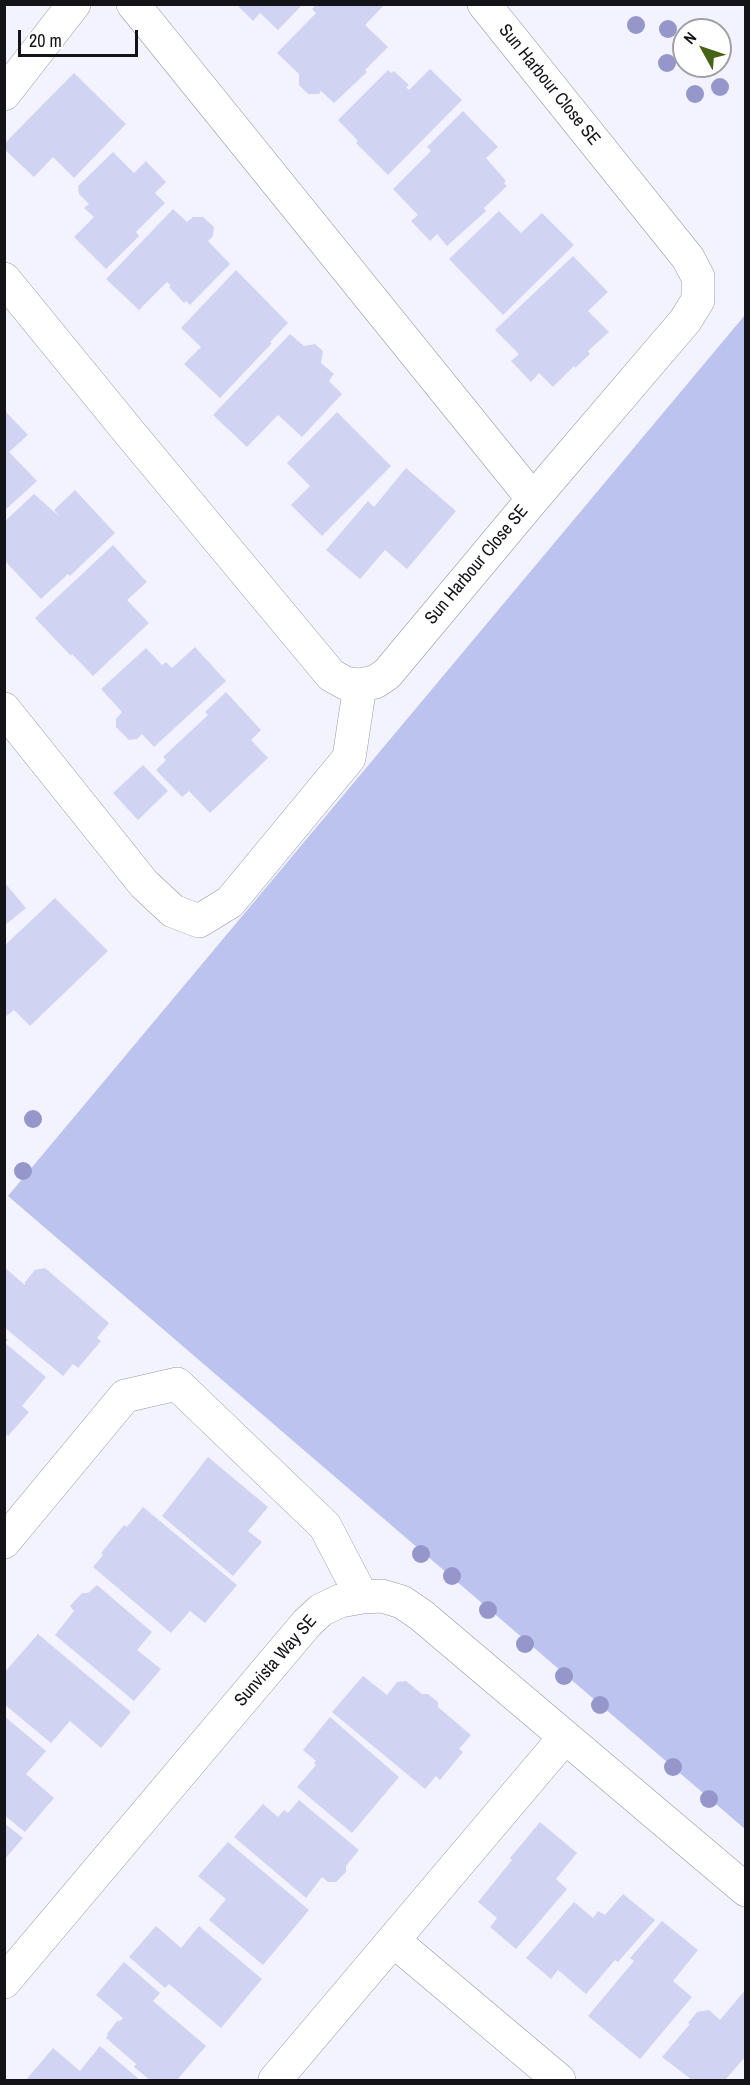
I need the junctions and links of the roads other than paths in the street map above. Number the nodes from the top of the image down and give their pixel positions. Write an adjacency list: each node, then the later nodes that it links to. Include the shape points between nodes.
1 (74, 4): 4 (street)
2 (133, 4): 6 (street)
3 (484, 4): 6 (street, Sun Harbour Close SE, via 688,258 699,288 698,300 686,321)
4 (4, 94)
5 (4, 279): 7 (street, via 330,675)
6 (533, 499): 7 (street, Sun Harbour Close SE, via 387,674)
7 (360, 685): 8 (street, via 349,758 230,902 199,921 173,911 144,884)
8 (4, 709)
9 (4, 1542): 10 (street, via 125,1396 177,1384 325,1526)
10 (362, 1597): 11 (street, Sunvista Way SE, via 382,1596 402,1602 422,1615); 14 (street, Sunvista Way SE, via 340,1601 321,1610 307,1623)
11 (565, 1737): 12 (street, Sunvista Way SE); 13 (street)
12 (746, 1890)
13 (394, 1941): 15 (street); 16 (street)
14 (4, 1982)
15 (275, 2080)
16 (560, 2080)

